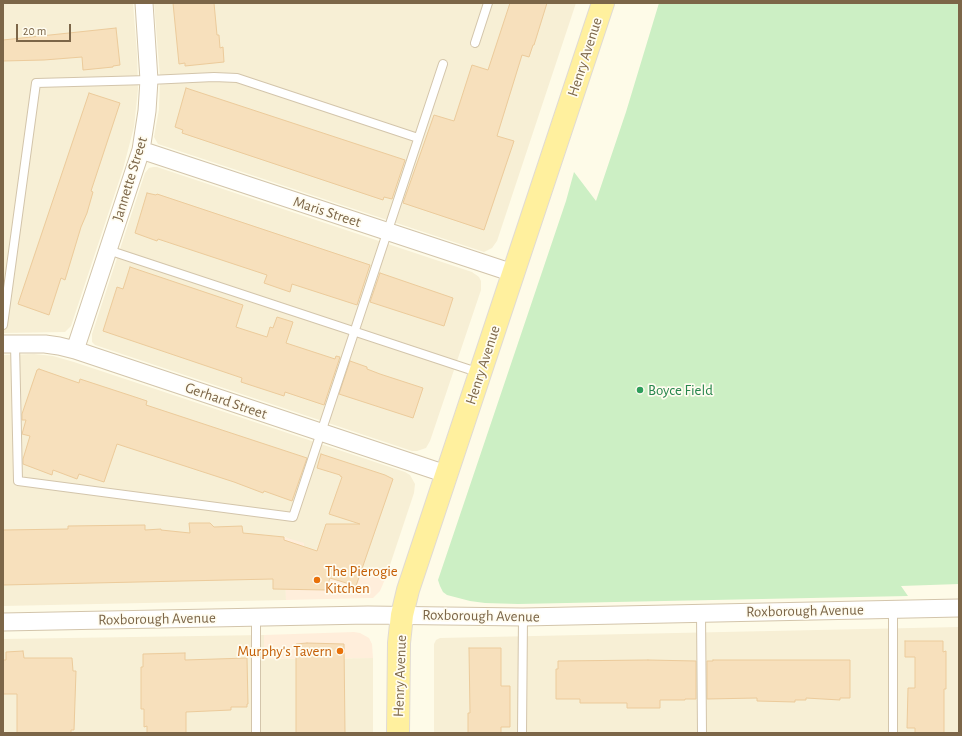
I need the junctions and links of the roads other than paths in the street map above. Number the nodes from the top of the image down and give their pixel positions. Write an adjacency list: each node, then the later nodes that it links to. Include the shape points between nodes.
1 (144, 3): 6 (street, Jannette Street)
2 (488, 3): 4 (lane)
3 (603, 3): 11 (main road, Henry Avenue)
4 (475, 43)
5 (443, 64): 7 (lane)
6 (149, 80): 7 (lane, via 214,76 237,78); 8 (street, Jannette Street); 12 (lane, via 36,83)
7 (418, 138): 9 (lane)
8 (141, 150): 9 (street, Maris Street); 10 (street, Jannette Street)
9 (387, 232): 11 (street, Maris Street); 13 (lane)
10 (108, 250): 13 (lane); 15 (street, Jannette Street)
11 (513, 273): 16 (main road, Henry Avenue)
12 (3, 325)
13 (355, 332): 16 (lane); 17 (lane)
14 (9, 344): 15 (street, Gerhard Street, via 45,344); 17 (lane, via 18,481 293,517)
15 (75, 350): 17 (street, Gerhard Street)
16 (480, 373): 18 (main road, Henry Avenue)
17 (322, 433): 18 (street, Gerhard Street)
18 (446, 474): 22 (main road, Henry Avenue)
19 (959, 608): 20 (street, Roxborough Avenue)
20 (893, 609): 21 (street, Roxborough Avenue); 30 (lane)
21 (701, 613): 24 (street, Roxborough Avenue); 29 (lane)
22 (402, 615): 23 (street, Roxborough Avenue); 24 (street, Roxborough Avenue); 27 (main road, Henry Avenue, via 399,643)
23 (256, 617): 25 (street, Roxborough Avenue); 26 (lane)
24 (523, 617): 28 (lane)
25 (3, 622)
26 (256, 733)
27 (398, 733)
28 (522, 733)
29 (702, 733)
30 (893, 733)

